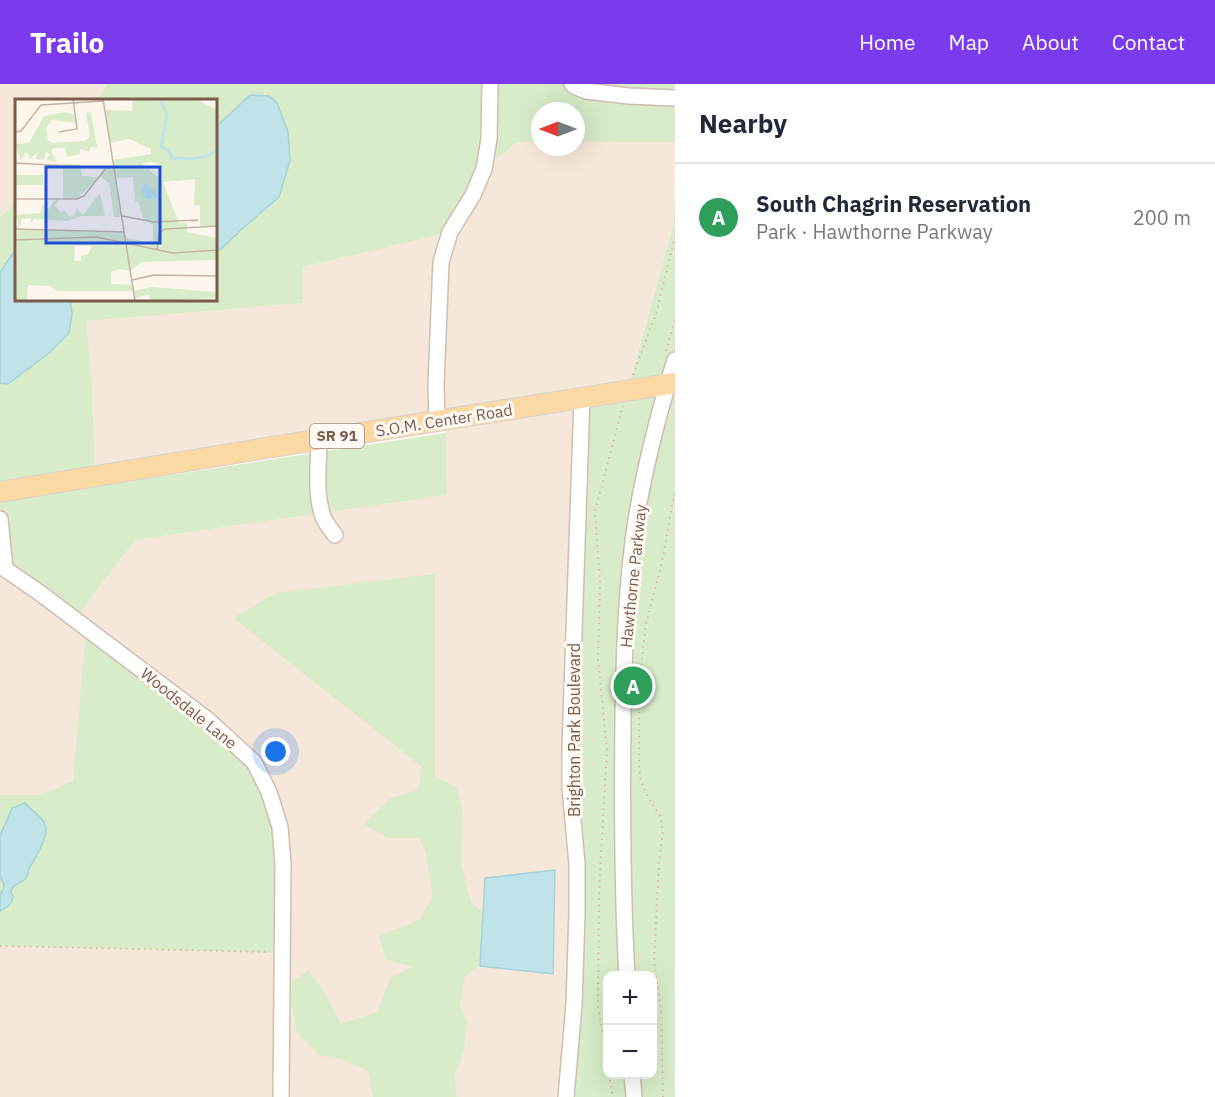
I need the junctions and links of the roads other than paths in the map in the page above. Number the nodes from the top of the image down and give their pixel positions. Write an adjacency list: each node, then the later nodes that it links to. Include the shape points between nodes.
1 (490, 84): 7 (street, via 484,169 450,232 441,262)
2 (573, 84): 3 (street, via 586,91)
3 (675, 98)
4 (672, 356): 5 (street, Hawthorne Parkway)
5 (671, 383): 6 (main road, S.O.M. Center Road / SR 91); 13 (street, Hawthorne Parkway, via 643,482 628,604 622,799)
6 (582, 398): 7 (main road, S.O.M. Center Road / SR 91); 16 (street, Brighton Park Boulevard, via 570,748 578,913)
7 (437, 421): 8 (main road, S.O.M. Center Road / SR 91)
8 (319, 439): 9 (main road, S.O.M. Center Road / SR 91); 11 (street, via 318,493 325,522)
9 (0, 492)
10 (0, 519): 12 (street, Woodsdale Lane)
11 (335, 535)
12 (2, 575): 15 (street, Woodsdale Lane, via 40,593 208,720 254,762 280,826)
13 (627, 971)
14 (632, 1079): 17 (street)
15 (281, 1097)
16 (566, 1097)
17 (634, 1097)

